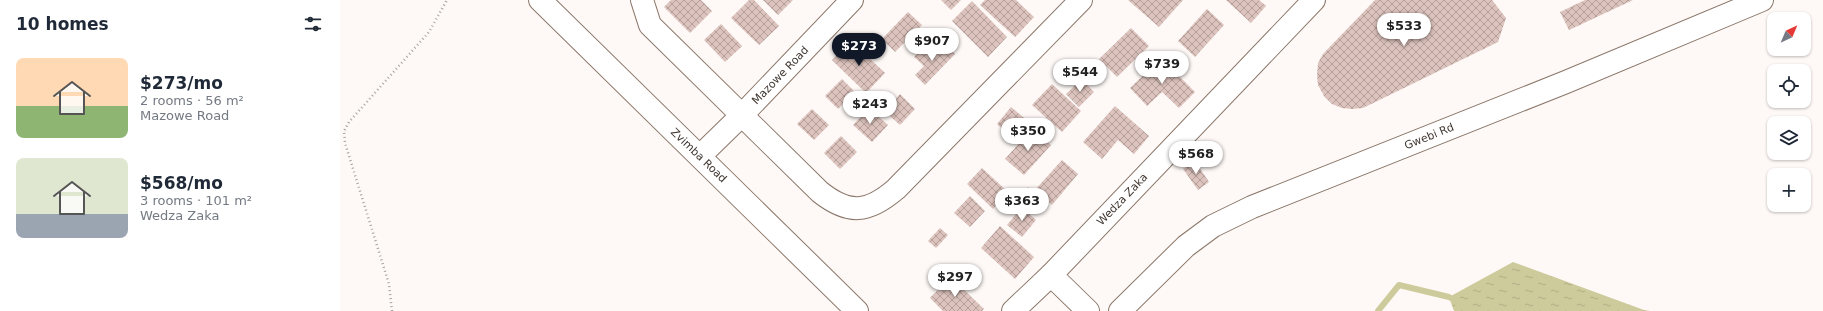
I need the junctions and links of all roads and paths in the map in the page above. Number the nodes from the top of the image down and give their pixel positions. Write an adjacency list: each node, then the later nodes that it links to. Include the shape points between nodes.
1 (447, 0): 11 (path, via 429,32 349,122 344,131 345,143 389,284)
2 (540, 0): 9 (street, Zvimba Road)
3 (642, 0): 8 (street, via 650,25)
4 (852, 0): 8 (street, Mazowe Road)
5 (1082, 0): 8 (street, via 896,189 868,208 833,203)
6 (1314, 0): 10 (street, Wedza Zaka)
7 (1762, 0): 15 (street, Gwebi Rd, via 1566,82 1252,207 1213,226 1186,246)
8 (742, 115): 9 (street, Mazowe Road)
9 (700, 156): 12 (street, Zvimba Road)
10 (1050, 274): 13 (street, Wedza Zaka); 14 (street)
11 (392, 311)
12 (857, 311)
13 (1013, 311)
14 (1088, 311)
15 (1120, 311)

